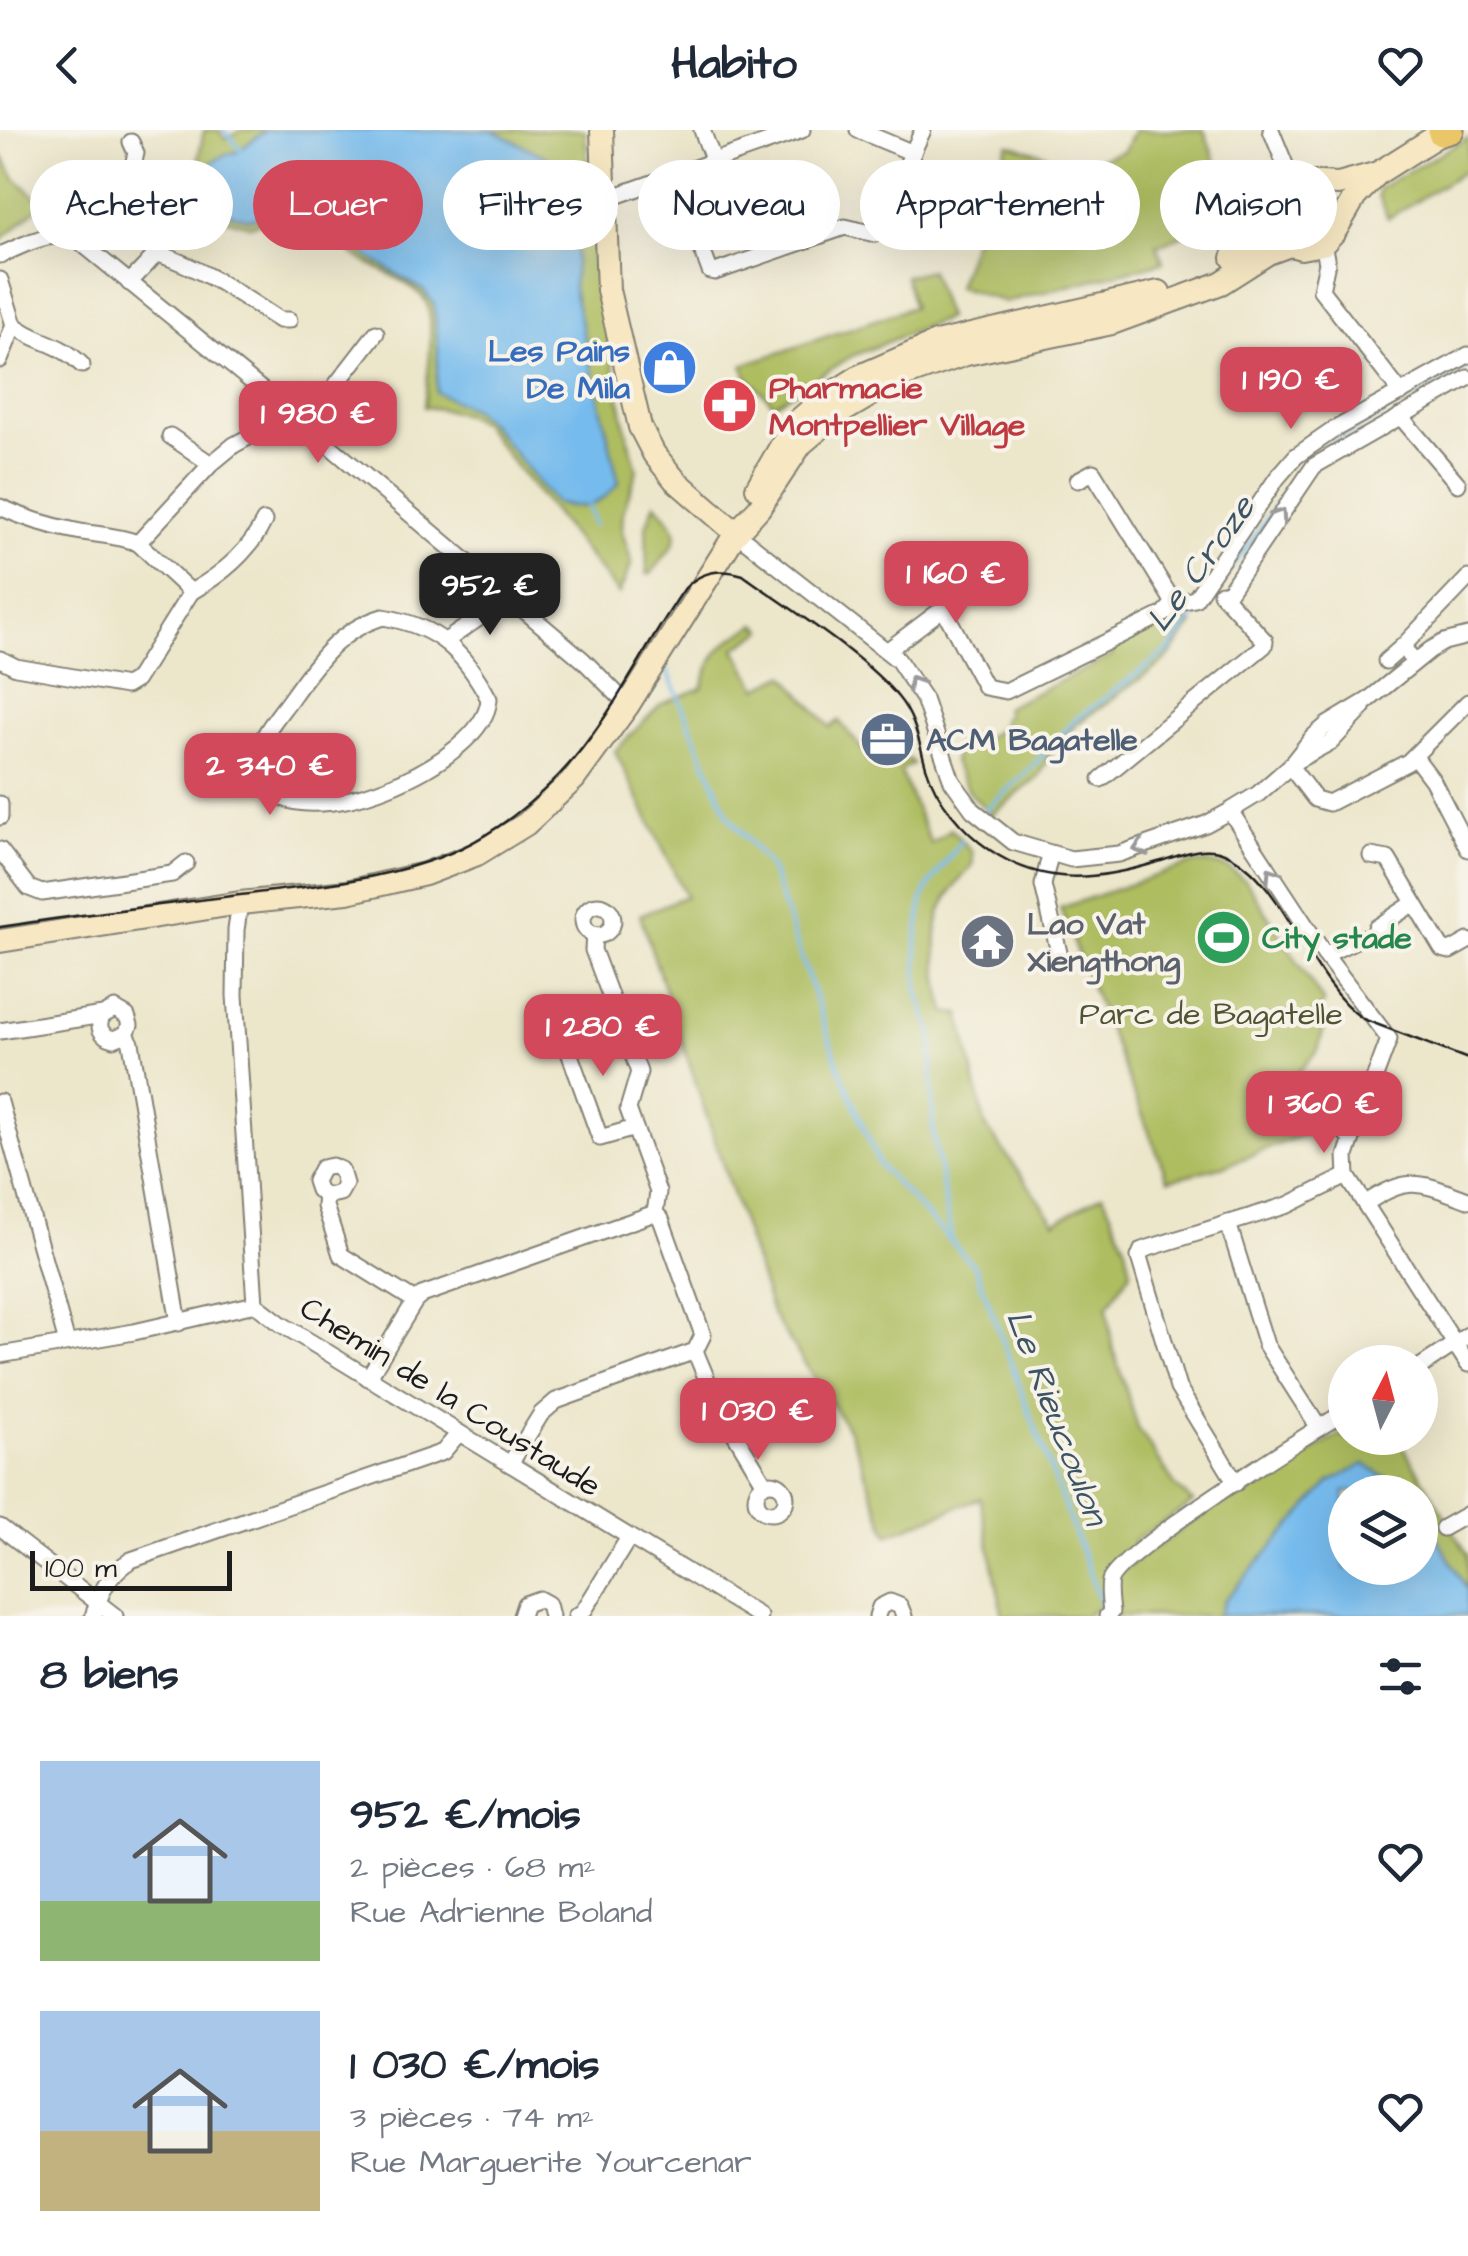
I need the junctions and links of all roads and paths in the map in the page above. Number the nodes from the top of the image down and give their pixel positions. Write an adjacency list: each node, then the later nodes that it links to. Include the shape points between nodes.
1 (602, 130): 10 (main road)
2 (702, 130): 11 (street)
3 (802, 130): 12 (street)
4 (858, 130): 9 (street)
5 (923, 130): 9 (street)
6 (1272, 130): 13 (street)
7 (1446, 131): 14 (main road)
8 (131, 142): 25 (street, via 136,153 124,202 163,220 166,238)
9 (913, 154): 18 (street, via 875,234)
10 (603, 160)
11 (713, 160)
12 (720, 160)
13 (1284, 160)
14 (1378, 173): 15 (main road); 17 (main road)
15 (1337, 184)
16 (1337, 207): 17 (main road)
17 (1338, 222)
18 (840, 229)
19 (606, 250): 46 (main road, via 608,290 640,428 675,480)
20 (702, 250): 21 (street, via 715,272)
21 (779, 250)
22 (1244, 250): 46 (main road, via 1212,272 1149,296 936,343 860,376 794,424)
23 (1276, 250): 46 (main road, via 1221,283 1121,320 966,354 873,390 801,444)
24 (1324, 250): 36 (street, via 1321,290)
25 (156, 252): 28 (street); 29 (street)
26 (0, 255): 28 (street, via 40,238 69,236)
27 (0, 280): 30 (street)
28 (129, 283): 37 (street)
29 (289, 320)
30 (14, 326): 33 (street); 34 (street, via 65,348)
31 (376, 334): 39 (street)
32 (1468, 355): 36 (street)
33 (0, 360)
34 (82, 365)
35 (1468, 378): 38 (street)
36 (1401, 393): 50 (street, via 1296,456 1277,478)
37 (291, 414): 39 (street); 41 (street)
38 (1400, 416): 43 (street); 50 (street, one-way to 38, via 1314,466)
39 (306, 426): 52 (street)
40 (170, 436): 41 (street)
41 (211, 464): 47 (street)
42 (1078, 480): 53 (street, via 1093,472)
43 (1458, 484)
44 (0, 507): 47 (street)
45 (264, 522): 51 (street, via 254,544)
46 (736, 533): 58 (street); 63 (main road)
47 (138, 542): 51 (street)
48 (998, 567): 54 (street)
49 (1468, 578): 57 (street)
50 (1216, 590): 53 (street); 66 (street, via 1264,646)
51 (191, 592): 59 (street, via 126,686)
52 (508, 598): 56 (street); 63 (street)
53 (1174, 603): 54 (street, via 1164,614 1006,691 985,687)
54 (943, 608): 58 (street)
55 (1468, 636): 61 (street)
56 (447, 640): 56 (street, via 383,617 348,632 326,650 261,743 256,766 266,786 297,804 334,802 380,791 445,758 481,724 489,699)
57 (1402, 647): 60 (street); 61 (street)
58 (888, 650): 72 (street, one-way to 58, via 996,832 961,796 924,699)
59 (0, 658)
60 (1386, 661)
61 (1414, 661): 65 (street, via 1313,737)
62 (1468, 702): 64 (street)
63 (628, 705): 75 (main road, via 574,778 526,824 477,854 394,883)
64 (1415, 757): 65 (street, via 1323,804); 70 (street)
65 (1293, 763): 68 (street)
66 (1101, 779)
67 (0, 804): 69 (street)
68 (1230, 811): 72 (street, one-way to 72, via 1119,854); 82 (street, one-way to 68)
69 (0, 817)
70 (1468, 849)
71 (0, 850): 74 (street, via 29,888 42,893 172,874)
72 (1050, 856): 83 (street, via 1043,886)
73 (1372, 856): 76 (street, via 1388,859)
74 (186, 863)
75 (240, 903): 80 (main road); 97 (street, Chemin de la Coustaude, via 236,994)
76 (1414, 904): 77 (street); 81 (street, via 1442,949)
77 (1376, 928)
78 (594, 934): 88 (street, via 593,950 639,1072 628,1109)
79 (1360, 938): 82 (street)
80 (0, 941)
81 (1468, 941)
82 (1325, 956): 89 (street, via 1390,1039)
83 (1060, 957)
84 (0, 1031): 98 (street, via 103,1015 102,1034 114,1040 126,1034 132,1043)
85 (566, 1041): 88 (street, via 600,1138)
86 (1317, 1086): 89 (street)
87 (0, 1102): 100 (street)
88 (634, 1128): 94 (street, via 658,1192)
89 (1351, 1141): 90 (street)
90 (1347, 1176): 93 (street); 95 (street, via 1288,1205)
91 (326, 1196): 96 (street, via 340,1255)
92 (1468, 1200): 93 (street, via 1406,1182)
93 (1366, 1204): 99 (street)
94 (656, 1213): 96 (street); 101 (street, via 704,1335)
95 (1228, 1223): 107 (street, via 1266,1345); 110 (street, via 1142,1250 1139,1258 1178,1388)
96 (415, 1302): 105 (street)
97 (255, 1304): 98 (street); 105 (street, Chemin de la Coustaude)
98 (179, 1323): 100 (street)
99 (1462, 1339): 103 (street); 104 (street)
100 (68, 1343): 102 (street)
101 (695, 1351): 109 (street, via 556,1401); 111 (street, via 718,1406)
102 (0, 1356)
103 (1438, 1356)
104 (1468, 1364)
105 (368, 1378): 108 (street, Chemin de la Coustaude)
106 (1328, 1422): 107 (street)
107 (1318, 1428): 110 (street)
108 (460, 1433): 109 (street, Chemin de la Coustaude); 116 (street, via 443,1452 131,1560 116,1569)
109 (510, 1464): 115 (street, Chemin de la Coustaude)
110 (1236, 1483): 117 (street, via 1123,1562 1110,1580)
111 (765, 1484)
112 (1468, 1514): 114 (street)
113 (0, 1527): 116 (street)
114 (1443, 1528)
115 (628, 1539): 118 (street); 122 (street, Chemin de la Coustaude)
116 (96, 1608): 119 (street)
117 (1109, 1614)
118 (578, 1615)
119 (114, 1616)
120 (522, 1616): 121 (street, via 525,1604 539,1599)
121 (551, 1616)
122 (759, 1616)
123 (877, 1616): 124 (street, via 890,1602)
124 (904, 1616)

